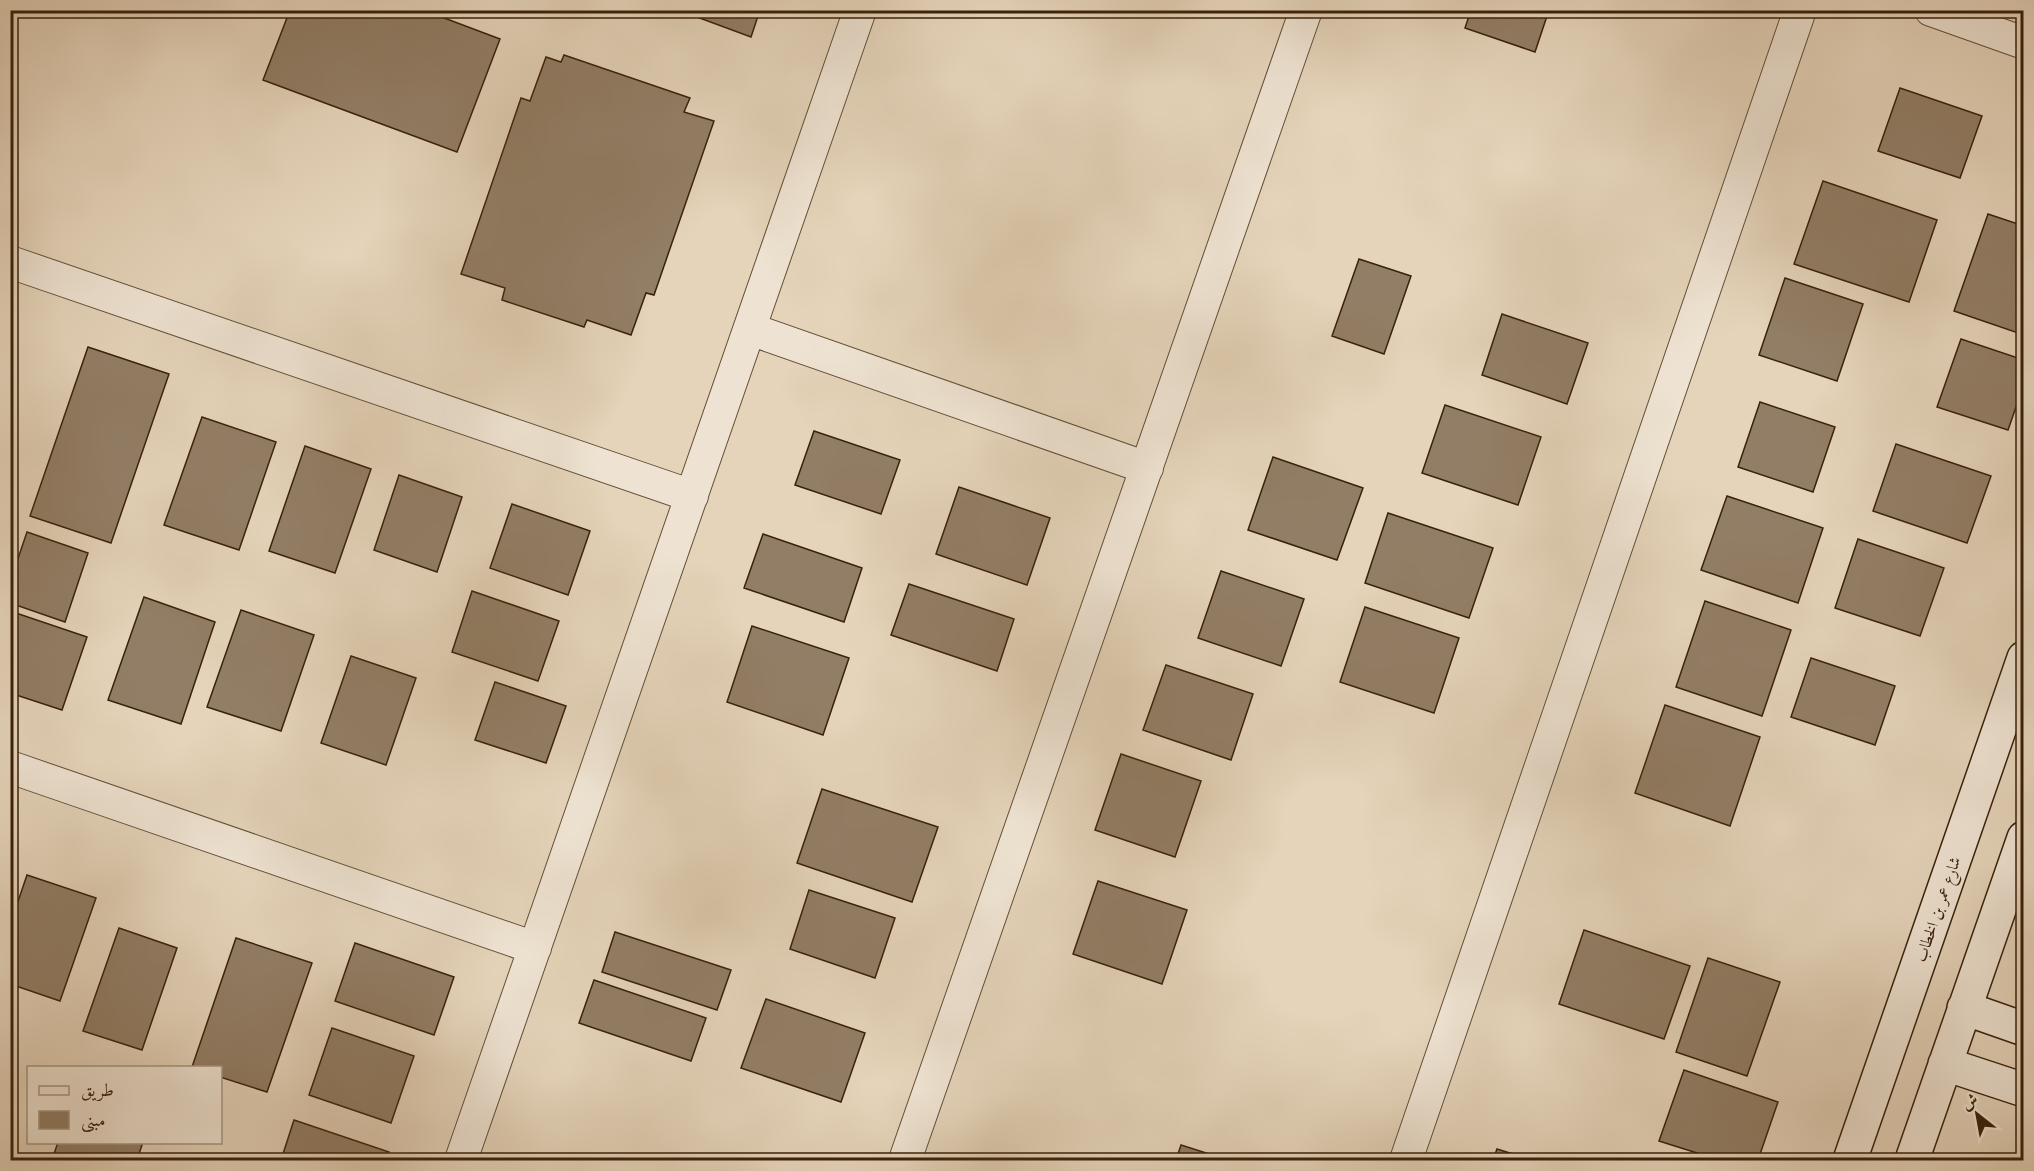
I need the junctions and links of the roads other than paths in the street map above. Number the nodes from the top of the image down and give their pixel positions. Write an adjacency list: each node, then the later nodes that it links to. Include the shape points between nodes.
1 (860, 10): 7 (street)
2 (1306, 10): 8 (street)
3 (1800, 10): 20 (street)
4 (1931, 10): 5 (street)
5 (2024, 43)
6 (10, 262): 9 (street)
7 (750, 329): 8 (street); 9 (street)
8 (1146, 468): 19 (street)
9 (692, 496): 13 (street)
10 (2024, 658): 21 (street, شارع عمر بن الخطاب)
11 (10, 767): 13 (street)
12 (2024, 838): 14 (street)
13 (535, 948): 18 (street)
14 (1964, 1008): 15 (street); 16 (street)
15 (2024, 1029)
16 (1946, 1064): 17 (street); 22 (street)
17 (2024, 1090)
18 (461, 1161)
19 (905, 1161)
20 (1406, 1161)
21 (1850, 1161)
22 (1912, 1161)

